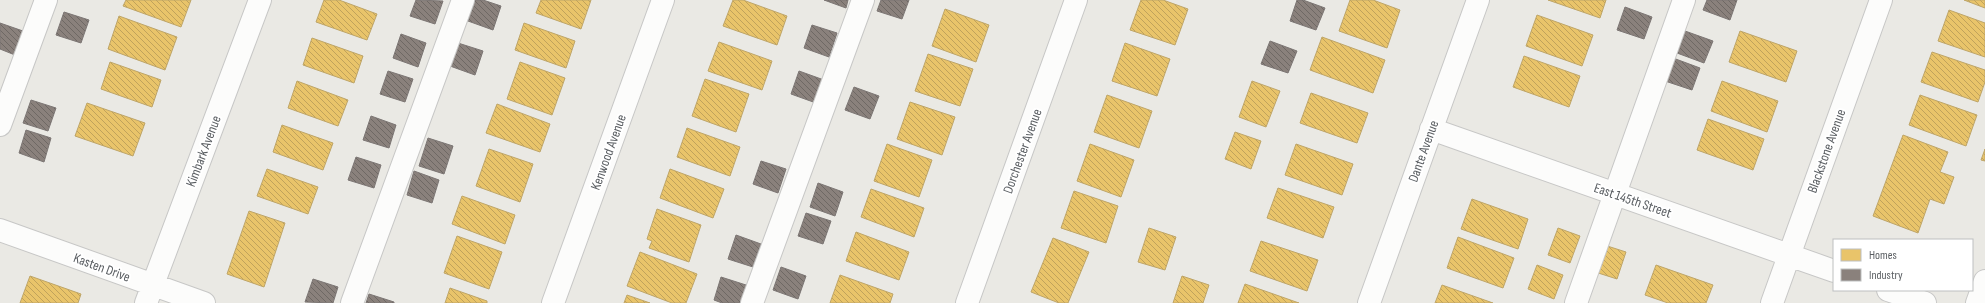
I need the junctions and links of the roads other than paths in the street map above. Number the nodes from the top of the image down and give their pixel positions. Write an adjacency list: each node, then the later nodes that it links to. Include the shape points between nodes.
1 (46, 0): 10 (street)
2 (260, 0): 18 (street, Kimbark Avenue)
3 (463, 0): 20 (street)
4 (663, 0): 21 (street, Kenwood Avenue)
5 (863, 0): 22 (street)
6 (1074, 0): 23 (street, Dorchester Avenue)
7 (1478, 0): 11 (street, Dante Avenue)
8 (1684, 0): 12 (street)
9 (1881, 0): 14 (street, Blackstone Avenue)
10 (0, 125)
11 (1431, 128): 12 (street, East 145th Street); 24 (street, Dante Avenue)
12 (1615, 194): 14 (street, East 145th Street); 25 (street)
13 (0, 230): 18 (street, Kasten Drive)
14 (1788, 255): 15 (street, East 145th Street); 26 (street, Blackstone Avenue)
15 (1833, 271)
16 (1985, 281): 28 (street)
17 (1891, 291): 27 (street)
18 (150, 294): 19 (street, Kasten Drive)
19 (204, 303)
20 (352, 303)
21 (553, 303)
22 (752, 303)
23 (967, 303)
24 (1369, 303)
25 (1576, 303)
26 (1772, 303)
27 (1925, 303)
28 (1977, 303)

